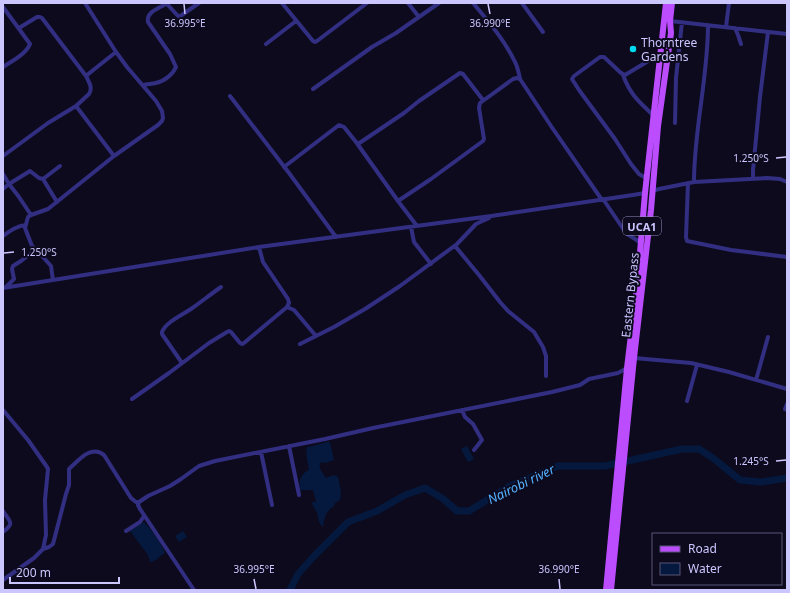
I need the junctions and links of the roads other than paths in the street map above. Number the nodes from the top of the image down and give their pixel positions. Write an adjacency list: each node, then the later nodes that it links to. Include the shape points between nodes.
1 (166, 3): 2 (street, via 179,17); 33 (street, via 150,13 147,19 176,67 164,80)
2 (199, 3)
3 (282, 3): 15 (street)
4 (367, 3): 15 (street, via 315,42)
5 (408, 3): 14 (street)
6 (440, 3): 14 (street)
7 (473, 3): 32 (street, via 500,36 517,66)
8 (522, 3): 22 (street)
9 (666, 3): 28 (main road, Eastern Bypass / UCA1)
10 (672, 3): 16 (main road, Eastern Bypass / UCA1)
11 (729, 3): 19 (street)
12 (87, 4): 27 (street)
13 (3, 7): 20 (street)
14 (419, 17): 34 (street)
15 (296, 21): 25 (street)
16 (670, 21): 17 (street); 54 (main road, Eastern Bypass / UCA1, via 671,33)
17 (682, 22): 18 (street); 39 (street, via 676,78)
18 (708, 25): 19 (street); 49 (street)
19 (726, 27): 21 (street)
20 (19, 28): 29 (street, via 30,44 24,53); 31 (street, via 37,17 42,18)
21 (734, 28): 23 (street); 26 (street)
22 (543, 32)
23 (768, 32): 24 (street); 48 (street)
24 (787, 34)
25 (266, 44)
26 (741, 44)
27 (116, 52): 31 (street); 33 (street)
28 (660, 53): 30 (street); 38 (main road, Eastern Bypass / UCA1)
29 (3, 67)
30 (624, 75): 38 (street, via 627,86 637,100); 46 (street, via 602,56 572,79 631,164)
31 (86, 76): 37 (street, via 91,92)
32 (520, 79): 36 (street, via 513,79); 56 (street)
33 (143, 85): 42 (street, via 162,111 162,121)
34 (313, 89)
35 (230, 96): 44 (street)
36 (483, 100): 40 (street, via 460,73); 57 (street, via 479,108 483,141)
37 (76, 106): 41 (street); 42 (street)
38 (653, 114): 46 (main road, Eastern Bypass / UCA1)
39 (675, 123)
40 (358, 144): 44 (street, via 344,127 339,125); 57 (street)
41 (3, 156)
42 (114, 156): 58 (street)
43 (60, 166): 47 (street)
44 (284, 167): 65 (street)
45 (3, 174): 52 (street)
46 (646, 178): 55 (main road, Eastern Bypass / UCA1)
47 (43, 179): 52 (street, via 30,171); 58 (street)
48 (753, 179): 49 (street); 50 (street, via 780,179)
49 (694, 182): 51 (street)
50 (787, 182)
51 (688, 183): 54 (street); 70 (street, via 687,242)
52 (9, 184): 53 (street); 59 (street)
53 (3, 189)
54 (652, 191): 79 (main road, Eastern Bypass / UCA1)
55 (645, 193): 56 (street); 66 (main road, Eastern Bypass / UCA1)
56 (603, 200): 60 (street); 66 (street, via 626,233)
57 (398, 201): 62 (street)
58 (57, 202): 59 (street, via 48,209)
59 (31, 215): 61 (street)
60 (491, 216): 62 (street); 67 (street, via 476,224)
61 (26, 225): 64 (street, via 12,229); 69 (street)
62 (417, 226): 63 (street)
63 (411, 227): 65 (street); 71 (street, via 414,242)
64 (3, 236)
65 (336, 237): 68 (street)
66 (641, 243): 82 (main road, Eastern Bypass / UCA1)
67 (455, 246): 71 (street); 83 (street, via 504,306 534,332 546,356)
68 (259, 247): 72 (street); 75 (street, via 263,262 288,299)
69 (34, 250): 72 (street, via 51,266); 74 (street, via 13,266 14,279)
70 (787, 257)
71 (431, 264): 76 (street, via 371,305)
72 (53, 280): 74 (street)
73 (221, 286): 80 (street, via 162,330 162,334)
74 (4, 288)
75 (287, 307): 76 (street, via 294,310); 80 (street, via 244,343 240,343 231,332 227,332)
76 (316, 336): 78 (street)
77 (768, 337): 84 (street)
78 (300, 344)
79 (634, 358): 81 (street); 93 (main road, Eastern Bypass / UCA1)
80 (182, 363): 86 (street)
81 (697, 365): 84 (street); 87 (street)
82 (627, 368): 89 (street, via 618,373 589,379 580,385); 93 (main road, Eastern Bypass / UCA1)
83 (546, 376)
84 (756, 380): 85 (street)
85 (787, 389)
86 (132, 399)
87 (687, 401)
88 (787, 404): 90 (street)
89 (462, 410): 92 (street); 94 (street, via 482,440)
90 (787, 410)
91 (3, 411): 104 (street, via 48,467 45,500 46,535)
92 (289, 446): 95 (street); 97 (street)
93 (622, 448): 96 (main road, Eastern Bypass / UCA1)
94 (474, 450)
95 (261, 452): 98 (street, via 199,466 170,486); 99 (street)
96 (620, 474): 107 (main road, Eastern Bypass / UCA1); 108 (main road, Eastern Bypass / UCA1)
97 (299, 495)
98 (139, 502): 101 (street); 104 (street, via 131,498 101,452 87,454 70,469 69,485 53,544)
99 (272, 505)
100 (3, 511): 103 (street, via 10,522 10,526)
101 (144, 516): 102 (street, via 140,522); 106 (street)
102 (126, 531)
103 (3, 532)
104 (43, 549): 105 (street)
105 (3, 580)
106 (194, 590)
107 (606, 590)
108 (611, 590)

